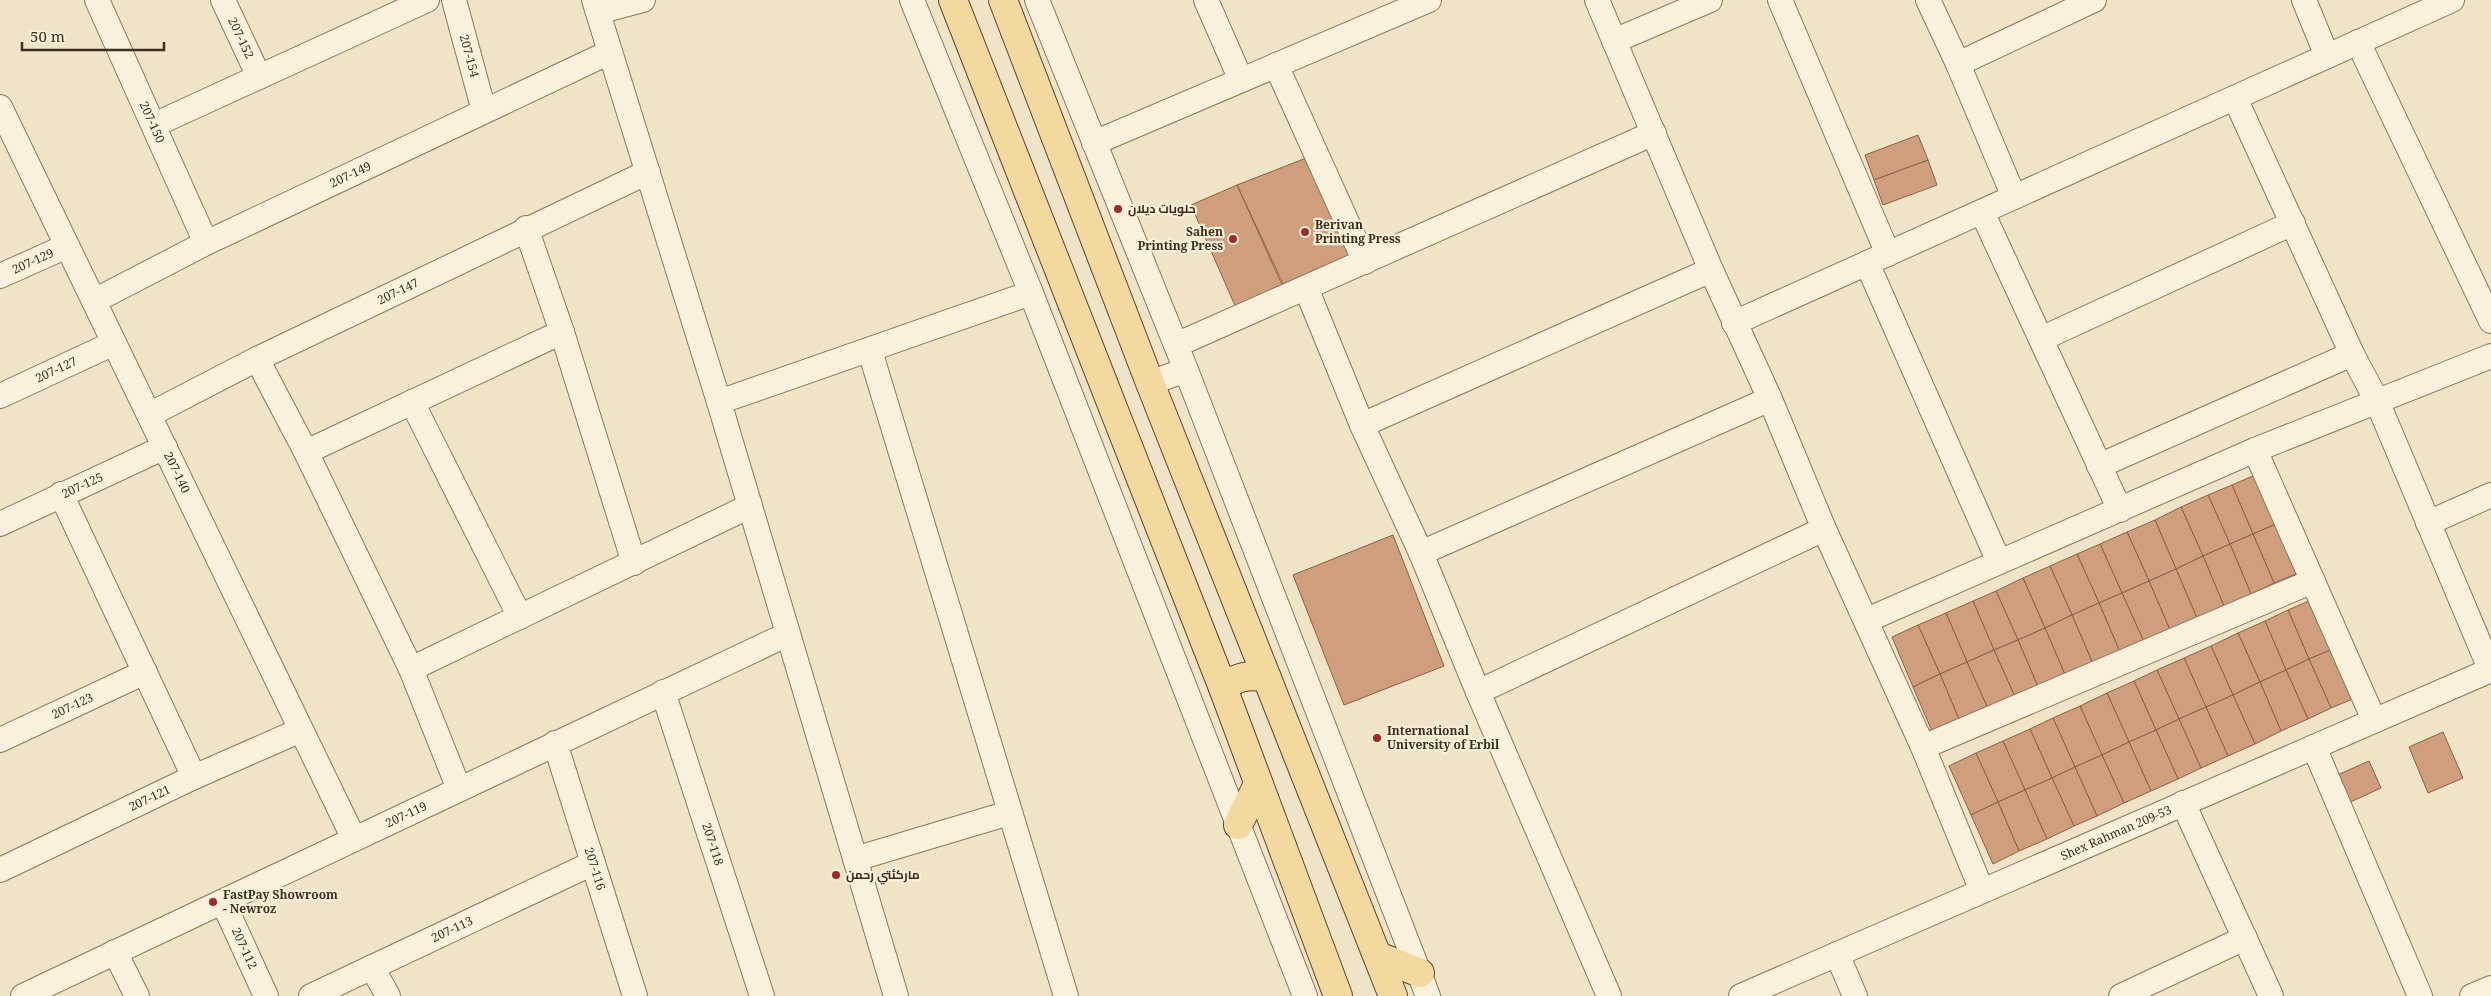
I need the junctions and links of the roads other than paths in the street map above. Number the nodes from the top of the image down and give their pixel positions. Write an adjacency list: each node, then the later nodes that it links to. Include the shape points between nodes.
1 (97, 0): 31 (street, 207-150)
2 (222, 0): 26 (street, 207-152)
3 (427, 0): 26 (street)
4 (454, 0): 30 (street, 207-154)
5 (643, 0): 19 (street)
6 (912, 0): 47 (street)
7 (953, 0): 87 (main road)
8 (1003, 0): 60 (main road)
9 (1037, 0): 34 (street)
10 (1206, 0): 27 (street)
11 (1429, 0): 25 (street)
12 (1597, 0): 20 (street)
13 (1710, 0): 20 (street)
14 (1780, 0): 42 (street)
15 (1928, 0): 24 (street)
16 (2094, 0): 24 (street)
17 (2304, 0): 23 (street)
18 (2452, 0): 21 (street)
19 (596, 6): 22 (street)
20 (1614, 40): 32 (street)
21 (2358, 42): 23 (street); 49 (street)
22 (610, 52): 30 (street, 207-149); 35 (street)
23 (2328, 56): 28 (street)
24 (1958, 64): 36 (street)
25 (1276, 65): 27 (street); 43 (street)
26 (259, 77): 31 (street)
27 (1241, 80): 34 (street)
28 (2235, 98): 36 (street); 38 (street)
29 (0, 107): 33 (street, 207-140)
30 (484, 111): 40 (street, 207-149)
31 (154, 125): 40 (street, 207-150)
32 (1654, 133): 43 (street); 44 (street)
33 (8, 142): 41 (street, 207-140)
34 (1094, 143): 54 (street)
35 (648, 172): 39 (street, 207-147); 65 (street)
36 (2014, 197): 37 (street)
37 (1982, 212): 42 (street); 52 (street)
38 (2293, 224): 52 (street); 56 (street)
39 (526, 228): 51 (street); 58 (street, 207-147)
40 (206, 244): 48 (street, 207-149)
41 (67, 246): 45 (street, 207-129); 48 (street, 207-140)
42 (1877, 258): 50 (street); 80 (street)
43 (1365, 262): 46 (street)
44 (1711, 270): 50 (street); 67 (street)
45 (0, 276)
46 (1306, 288): 54 (street); 67 (street)
47 (1031, 293): 55 (street); 106 (street)
48 (94, 301): 53 (street, 207-140)
49 (2491, 320)
50 (1734, 323): 62 (street)
51 (562, 332): 64 (street); 81 (street)
52 (2042, 339): 71 (street)
53 (114, 343): 61 (street, 207-127); 66 (street, 207-140)
54 (1176, 345): 59 (street)
55 (870, 351): 65 (street); 105 (street)
56 (2352, 354): 63 (street); 71 (street)
57 (2491, 356): 63 (street)
58 (256, 358): 66 (street, 207-147); 70 (street)
59 (1186, 370): 60 (street); 118 (street)
60 (1150, 383): 86 (main road)
61 (0, 396)
62 (1770, 399): 78 (street); 79 (street)
63 (2377, 401): 69 (street); 76 (street)
64 (412, 402): 70 (street); 83 (street)
65 (719, 402): 74 (street)
66 (149, 415): 68 (street, 207-140)
67 (1362, 425): 79 (street)
68 (165, 447): 72 (street, 207-125); 96 (street, 207-140)
69 (2256, 450): 75 (street); 82 (street)
70 (306, 452): 88 (street)
71 (2099, 466): 75 (street)
72 (61, 494): 77 (street, 207-125); 90 (street)
73 (2491, 495): 76 (street)
74 (750, 506): 81 (street); 85 (street)
75 (2120, 510): 80 (street)
76 (2428, 523): 89 (street)
77 (0, 524)
78 (1824, 529): 84 (street); 94 (street)
79 (1421, 553): 94 (street)
80 (1998, 562): 84 (street)
81 (634, 563): 83 (street)
82 (2313, 581): 95 (street); 99 (street)
83 (520, 617): 88 (street)
84 (1867, 620): 99 (street)
85 (788, 634): 93 (street, 207-119); 108 (street)
86 (1251, 637): 87 (main road, via 1234,653); 91 (main road)
87 (1211, 655): 92 (main road)
88 (411, 669): 103 (street)
89 (2491, 671): 95 (street, Shex Rahman 209-53)
90 (145, 672): 97 (street, 207-123); 101 (street)
91 (1267, 678): 92 (main road, via 1248,675); 116 (main road)
92 (1224, 688): 102 (main road)
93 (663, 692): 98 (street, 207-119); 126 (street, 207-118)
94 (1478, 692): 132 (street)
95 (2374, 720): 100 (street, Shex Rahman 209-53)
96 (301, 730): 101 (street, 207-121); 107 (street, 207-140)
97 (0, 740)
98 (555, 743): 103 (street, 207-119); 109 (street, 207-116)
99 (1923, 747): 111 (street)
100 (2314, 747): 104 (street, Shex Rahman 209-53); 137 (street)
101 (194, 778): 110 (street, 207-121)
102 (1258, 784): 106 (main road); 130 (main road)
103 (459, 789): 107 (street, 207-119)
104 (2183, 804): 111 (street, Shex Rahman 209-53); 113 (street)
105 (1009, 813): 108 (street); 128 (street)
106 (1238, 825): 129 (street)
107 (354, 839): 112 (street, 207-119)
108 (856, 859): 127 (street)
109 (593, 863): 117 (street, 207-113); 125 (street, 207-116)
110 (0, 870)
111 (1982, 891): 115 (street, Shex Rahman 209-53)
112 (222, 902): 114 (street, 207-119); 122 (street, 207-112)
113 (2245, 938): 135 (street); 136 (street)
114 (116, 952): 120 (street, 207-119); 121 (street)
115 (1837, 954): 133 (street, Shex Rahman 209-53); 134 (street)
116 (1378, 956): 118 (main road); 131 (main road)
117 (372, 967): 123 (street, 207-113); 124 (street)
118 (1424, 985)
119 (2491, 988): 138 (street)
120 (23, 996)
121 (137, 996)
122 (266, 996)
123 (311, 996)
124 (388, 996)
125 (635, 996)
126 (762, 996)
127 (896, 996)
128 (1066, 996)
129 (1305, 996)
130 (1338, 996)
131 (1393, 996)
132 (1609, 996)
133 (1740, 996)
134 (1855, 996)
135 (2122, 996)
136 (2271, 996)
137 (2420, 996)
138 (2472, 996)

